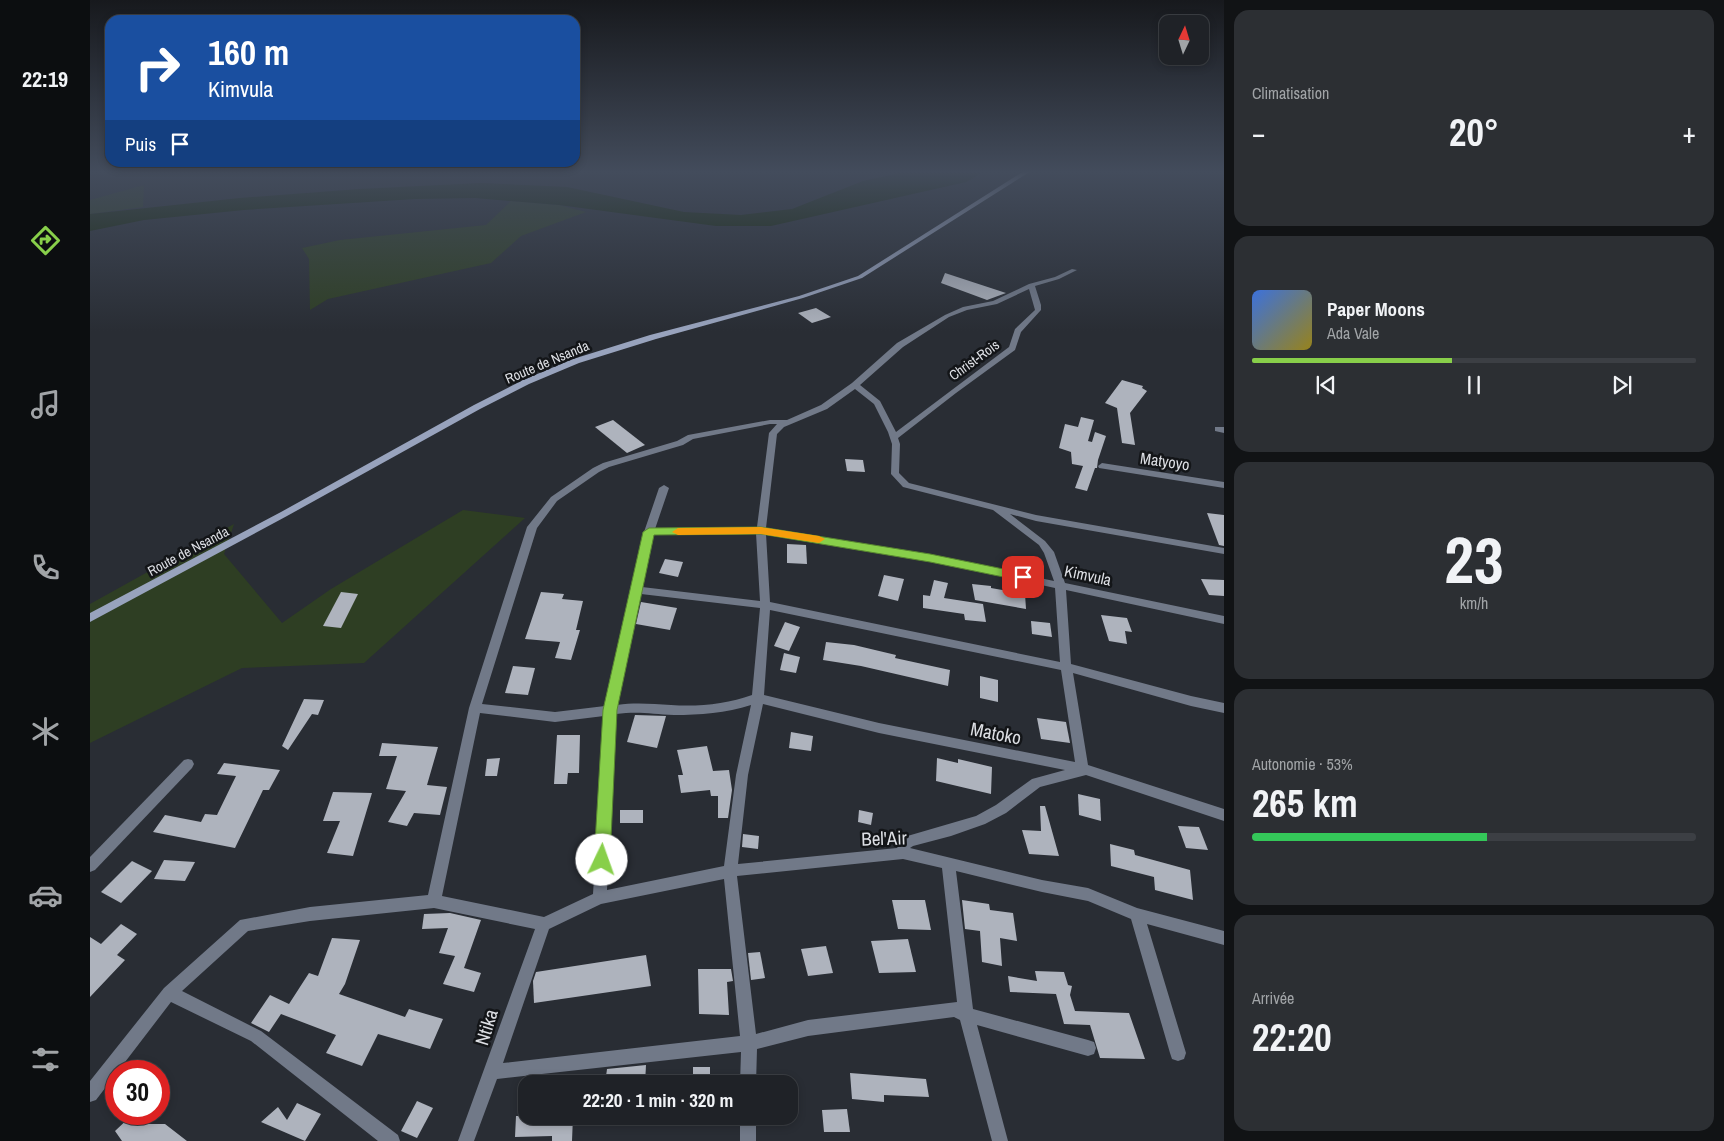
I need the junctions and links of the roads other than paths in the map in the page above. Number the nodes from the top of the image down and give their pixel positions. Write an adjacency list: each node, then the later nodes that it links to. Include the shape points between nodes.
1 (944, 224): 17 (street, Route de Nsanda, via 860,278 610,350 526,382)
2 (1074, 270): 3 (street)
3 (1031, 285): 4 (street, via 998,302 965,308 939,320 900,345); 6 (street, Christ-Rois, via 1038,310 1018,331 1012,348)
4 (855, 385): 5 (street, via 824,407); 6 (street, via 877,403)
5 (789, 422): 11 (street, via 773,434); 21 (street, via 770,422 691,437 606,465 554,499 532,527)
6 (893, 438): 10 (street, via 896,444 895,474 906,485)
7 (1102, 466): 8 (street, Matyoyo)
8 (1224, 485)
9 (664, 488): 12 (street)
10 (997, 510): 13 (street); 14 (street, via 1046,547)
11 (761, 530): 12 (street, Kimvula); 14 (street, Kimvula); 16 (street)
12 (649, 532): 15 (street)
13 (1224, 551)
14 (1060, 584): 18 (street, Kimvula); 19 (street)
15 (637, 590): 16 (street); 23 (street)
16 (765, 605): 19 (street); 20 (street)
17 (90, 618)
18 (1224, 620)
19 (1066, 667): 22 (street); 25 (street)
20 (758, 698): 23 (street, via 710,709 636,706); 25 (street, Matoko, via 879,728); 30 (street, via 742,775)
21 (475, 708): 23 (street, via 554,717); 32 (street)
22 (1224, 708)
23 (610, 710): 31 (street)
24 (188, 764): 29 (street)
25 (1083, 769): 26 (street, Matoko); 27 (street, via 1082,773 1036,783 980,820 909,840)
26 (1224, 815)
27 (903, 853): 28 (street, Bel'Air); 30 (street, Bel'Air)
28 (948, 863): 33 (street, Bel'Air, via 1088,895); 37 (street)
29 (90, 866)
30 (730, 871): 31 (street, Bel'Air); 38 (street)
31 (600, 898): 34 (street, Bel'Air)
32 (434, 901): 34 (street); 36 (street, via 310,914 246,925)
33 (1137, 915): 35 (street, Bel'Air); 40 (street)
34 (544, 924): 41 (street, Ntika)
35 (1224, 938)
36 (169, 993): 43 (street); 45 (street, via 256,1036)
37 (966, 1015): 38 (street, via 955,1009 937,1011 808,1028); 39 (street); 48 (street)
38 (749, 1043): 41 (street); 42 (street)
39 (1088, 1048)
40 (1178, 1053)
41 (492, 1072): 46 (street, Ntika)
42 (748, 1075)
43 (90, 1094)
44 (748, 1125): 47 (street)
45 (392, 1141)
46 (466, 1141)
47 (748, 1141)
48 (1000, 1141)

